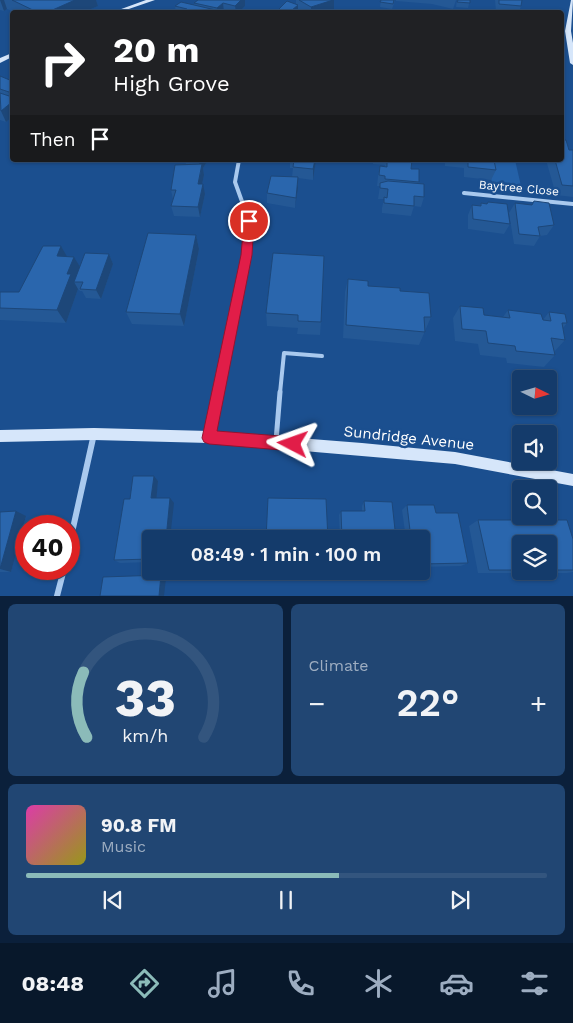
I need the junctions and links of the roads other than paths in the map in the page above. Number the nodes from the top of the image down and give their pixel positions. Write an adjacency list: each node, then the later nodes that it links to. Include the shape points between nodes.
1 (152, 0): 3 (street)
2 (573, 1): 4 (street)
3 (122, 10)
4 (565, 31): 5 (street)
5 (573, 62)
6 (239, 162): 12 (street, via 236,182 249,221 247,255)
7 (464, 193): 8 (street, Baytree Close)
8 (573, 204)
9 (322, 356): 13 (lane, via 284,353)
10 (94, 434): 11 (street, Sundridge Avenue); 12 (street, Sundridge Avenue); 15 (street)
11 (0, 436)
12 (209, 438): 13 (street, Sundridge Avenue)
13 (276, 443): 14 (street, Sundridge Avenue, via 455,458)
14 (573, 480)
15 (76, 515)
16 (62, 580): 17 (street)
17 (58, 596)

